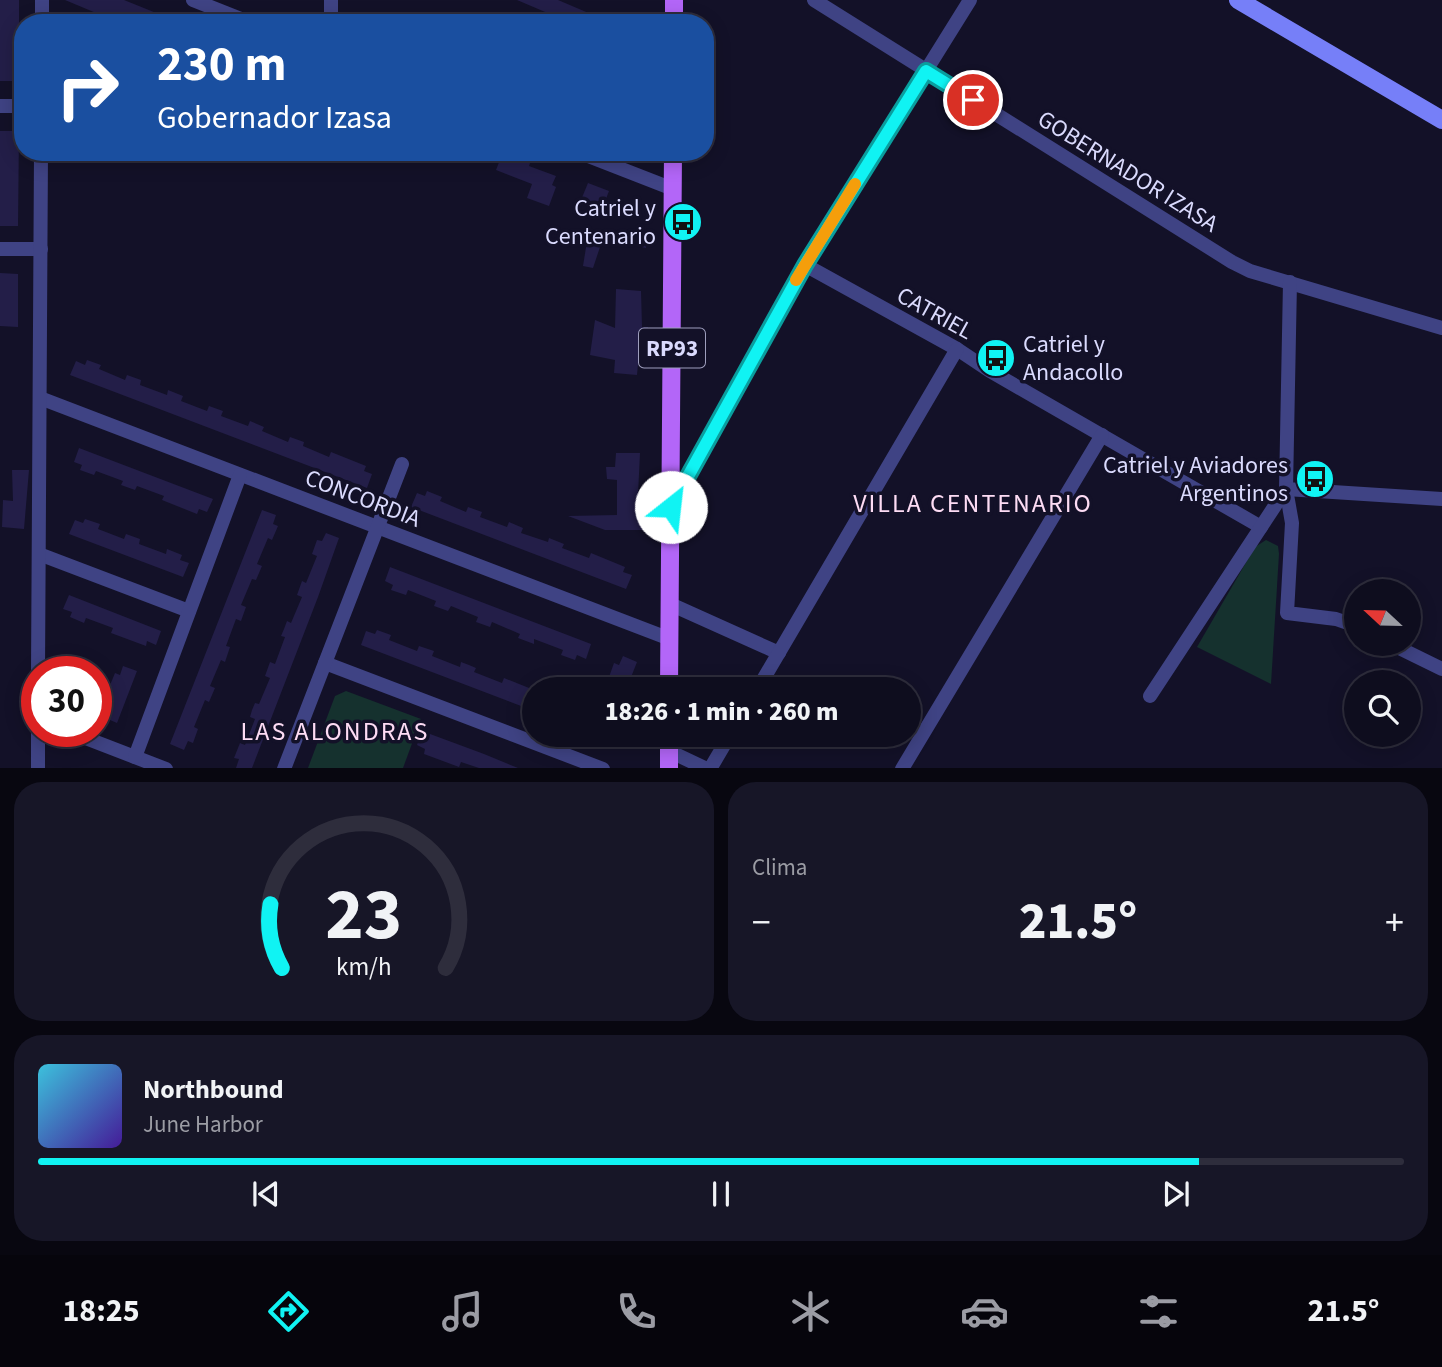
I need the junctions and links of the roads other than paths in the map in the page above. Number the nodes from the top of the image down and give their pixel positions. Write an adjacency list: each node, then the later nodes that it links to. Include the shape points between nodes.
1 (193, 0): 5 (street)
2 (814, 0): 6 (street, GOBERNADOR IZASA)
3 (970, 0): 6 (street)
4 (1238, 0): 7 (main road)
5 (228, 14)
6 (926, 71): 14 (street); 15 (street, GOBERNADOR IZASA, via 1232,262)
7 (1442, 120)
8 (41, 161): 13 (street)
9 (601, 161): 11 (street)
10 (673, 161): 11 (main road, RP93)
11 (673, 189): 24 (main road, RP93)
12 (0, 249): 13 (street)
13 (41, 249): 18 (street)
14 (805, 265): 17 (street, CATRIEL); 24 (street)
15 (1290, 282): 16 (street, GOBERNADOR IZASA); 22 (street)
16 (1442, 328)
17 (957, 349): 19 (street, CATRIEL); 32 (street)
18 (40, 398): 21 (street, CONCORDIA); 27 (street)
19 (1102, 435): 26 (street, CATRIEL); 50 (street)
20 (402, 464): 25 (street)
21 (240, 475): 25 (street, CONCORDIA); 29 (street)
22 (1286, 489): 23 (street); 26 (street); 30 (street, via 1292,523 1287,613)
23 (1442, 499)
24 (671, 507): 28 (main road, RP93)
25 (377, 527): 31 (street, CONCORDIA); 35 (street)
26 (1261, 527): 39 (street)
27 (39, 554): 29 (street); 33 (street)
28 (670, 604): 31 (main road, RP93); 32 (street)
29 (189, 611): 44 (street)
30 (1344, 622)
31 (670, 639): 37 (main road, RP93)
32 (779, 653): 38 (street)
33 (38, 656)
34 (1415, 656): 36 (street)
35 (325, 663): 47 (street); 48 (street)
36 (1442, 669)
37 (669, 677)
38 (765, 677)
39 (1150, 696)
40 (38, 747): 45 (street)
41 (109, 747): 44 (street)
42 (722, 747): 49 (street)
43 (669, 752): 49 (street)
44 (135, 757): 46 (street)
45 (38, 768)
46 (166, 768)
47 (284, 768)
48 (603, 768)
49 (709, 768)
50 (902, 768)

